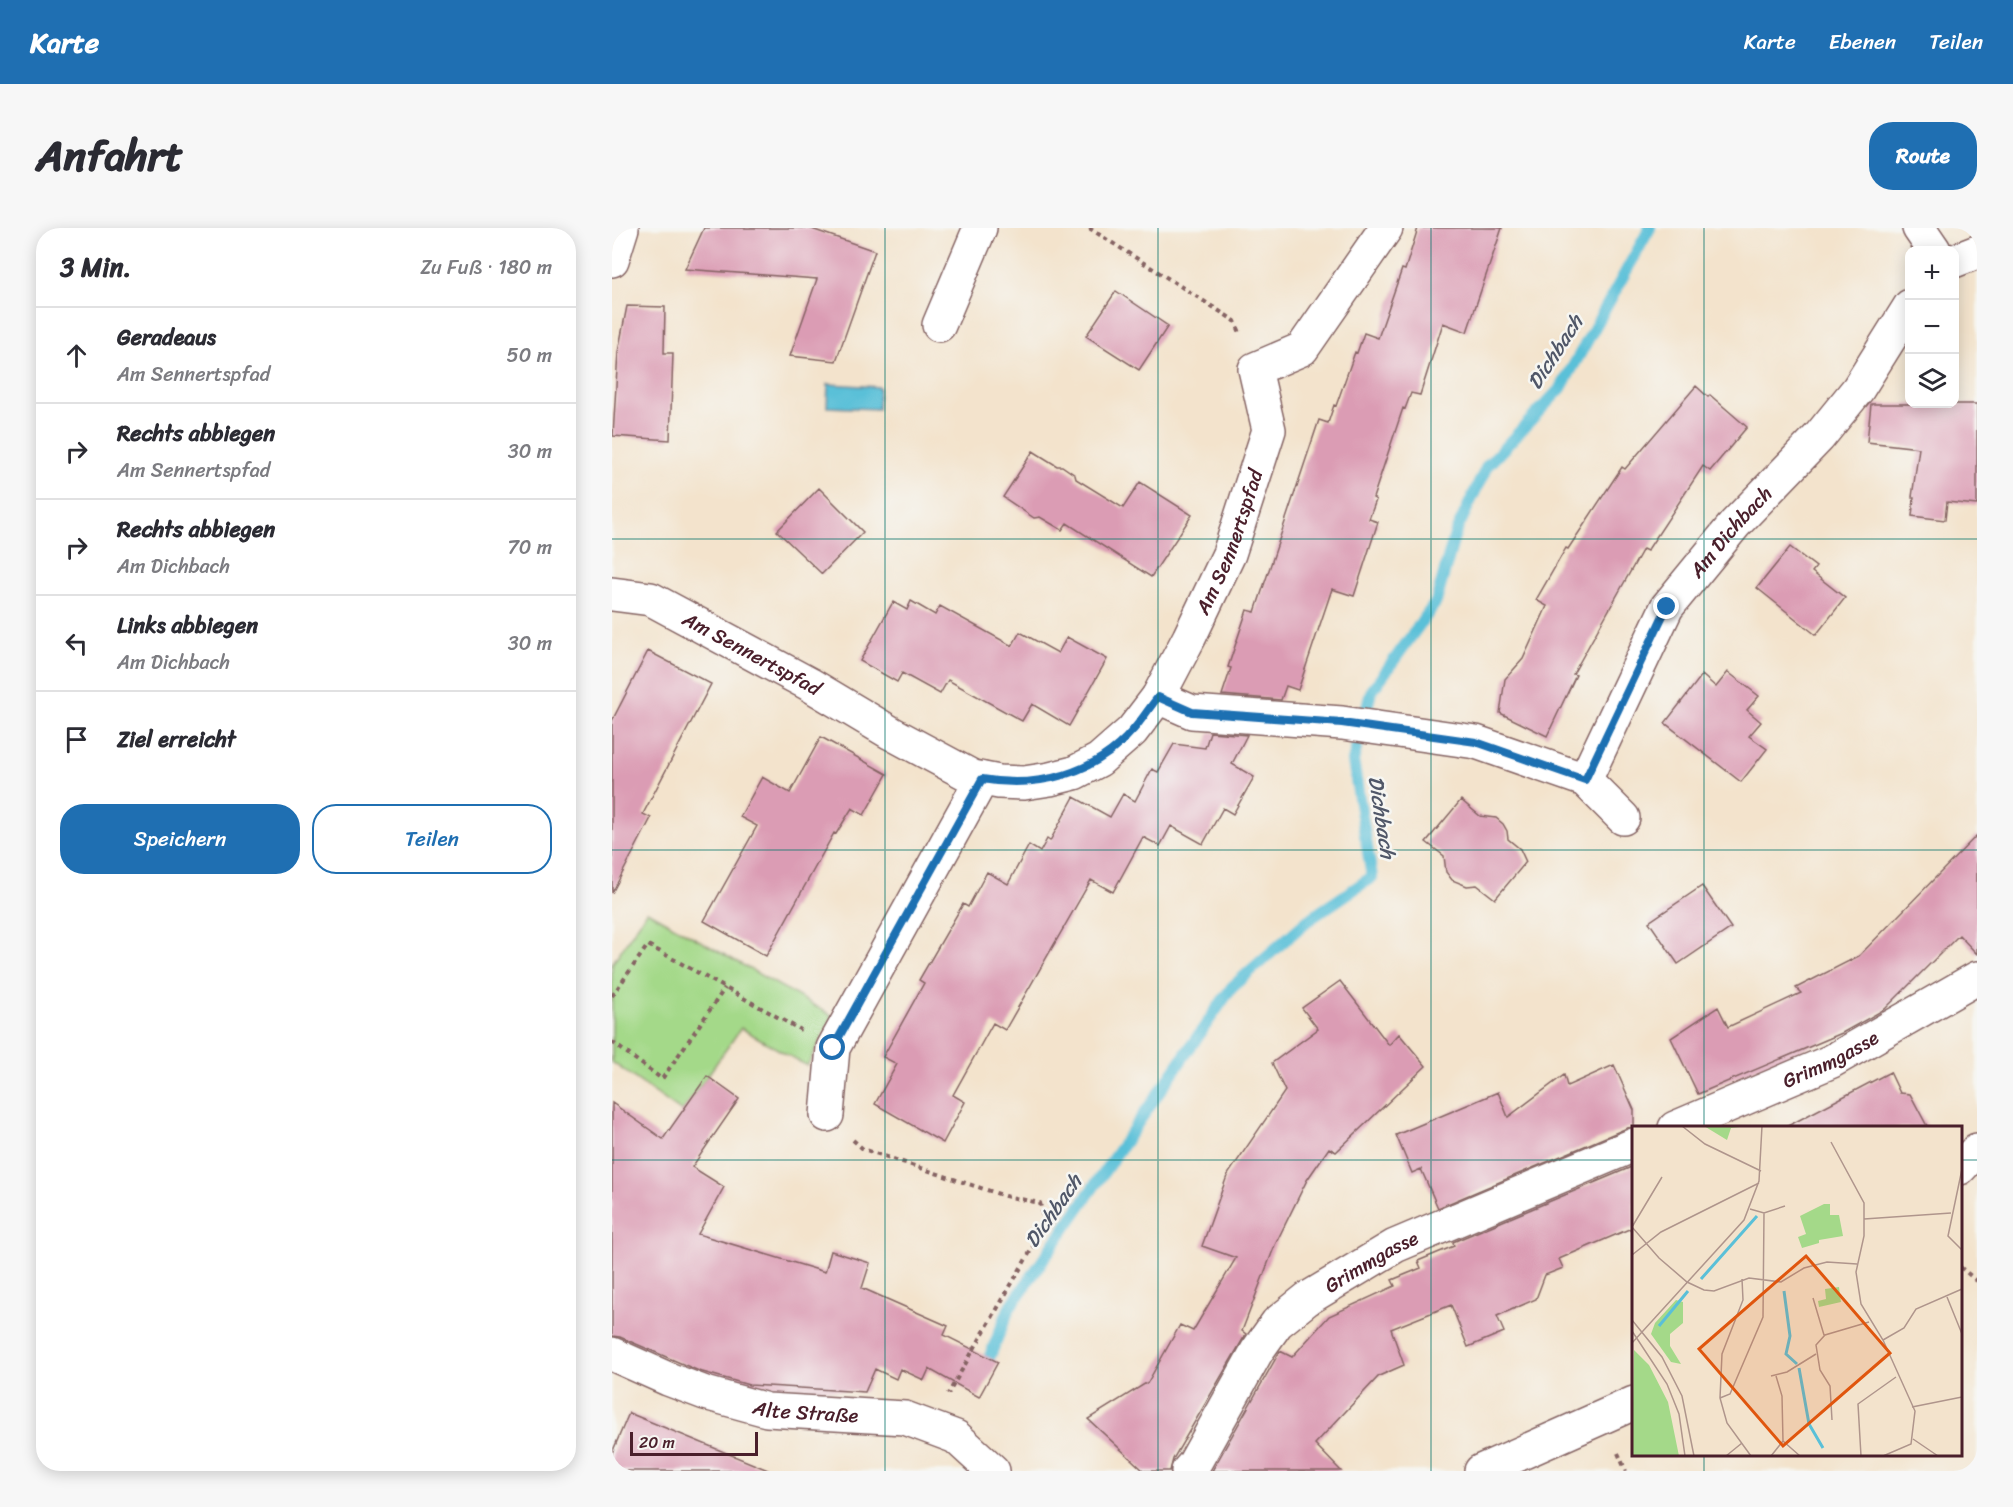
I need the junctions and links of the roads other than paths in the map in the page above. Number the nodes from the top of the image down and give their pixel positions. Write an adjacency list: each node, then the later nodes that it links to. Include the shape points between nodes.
1 (622, 228): 8 (street)
2 (981, 228): 10 (street)
3 (1386, 228): 12 (street, Am Sennertspfad, via 1302,349 1255,369 1269,430 1229,554)
4 (1919, 228): 5 (street)
5 (1931, 246)
6 (1977, 252): 7 (street)
7 (1959, 259)
8 (612, 260)
9 (1905, 314): 14 (street, Am Dichbach, via 1858,389 1819,437 1735,524 1667,607)
10 (939, 325)
11 (612, 594): 13 (street, Am Sennertspfad, via 651,599)
12 (1158, 697): 13 (street, Am Sennertspfad, via 1132,731 1099,760 1074,772 1024,783); 14 (street, via 1192,712 1342,723 1476,742)
13 (982, 779): 17 (street, via 833,1048)
14 (1585, 780): 15 (street)
15 (1623, 818)
16 (1977, 978): 18 (street, Grimmgasse, via 1832,1061)
17 (827, 1115)
18 (1680, 1126)
19 (1632, 1146): 25 (street, Grimmgasse, via 1395,1246 1307,1299 1277,1323 1264,1341)
20 (1977, 1150): 21 (street)
21 (1962, 1166)
22 (612, 1354): 24 (street, Alte Straße, via 705,1394 767,1410 905,1418 956,1437)
23 (1632, 1404): 26 (street)
24 (993, 1471)
25 (1188, 1471)
26 (1481, 1471)

